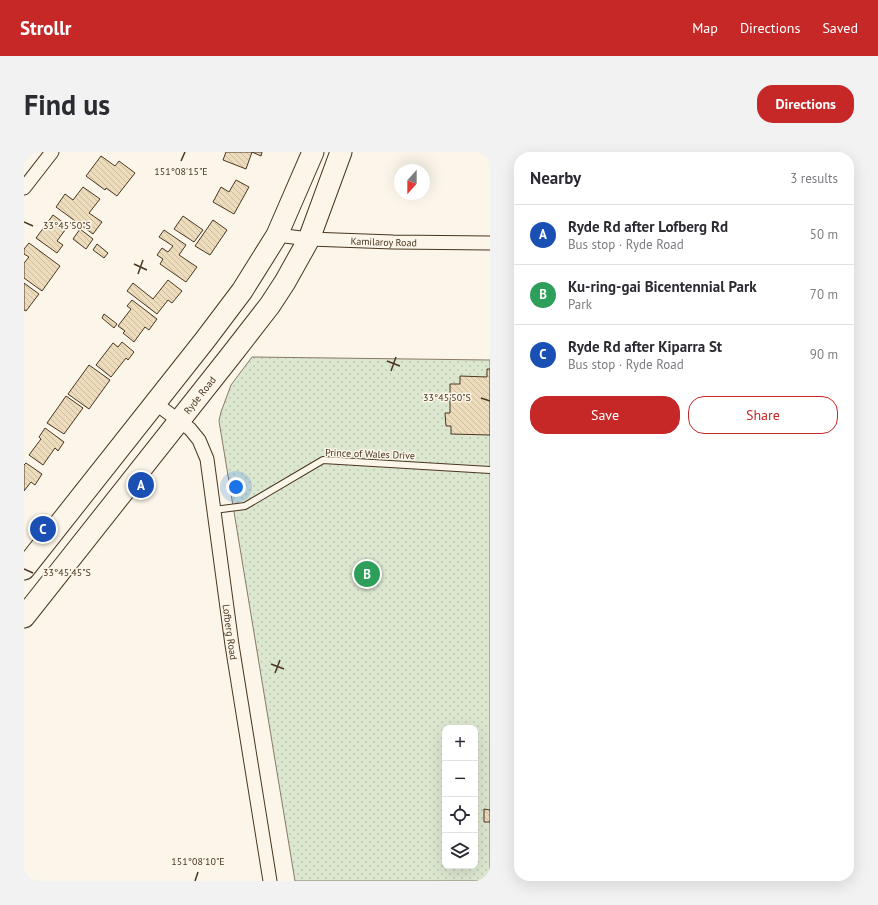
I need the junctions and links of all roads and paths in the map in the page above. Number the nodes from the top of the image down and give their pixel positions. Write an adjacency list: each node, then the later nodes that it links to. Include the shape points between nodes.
1 (52, 152): 4 (street)
2 (313, 152): 5 (highway)
3 (340, 152): 6 (highway, Ryde Road)
4 (24, 188)
5 (277, 235): 6 (street, Kamilaroy Road); 8 (highway, via 242,291)
6 (309, 239): 7 (street, Kamilaroy Road); 9 (highway, Ryde Road, via 270,305)
7 (490, 243)
8 (155, 403): 9 (street, Lofberg Road); 12 (highway)
9 (179, 420): 11 (street, Lofberg Road, via 190,429 204,450); 13 (highway, Ryde Road)
10 (490, 470): 11 (lane, Prince of Wales Drive, via 323,460 245,506)
11 (214, 510): 14 (street, Lofberg Road, via 233,652)
12 (24, 569)
13 (24, 617)
14 (270, 881)

